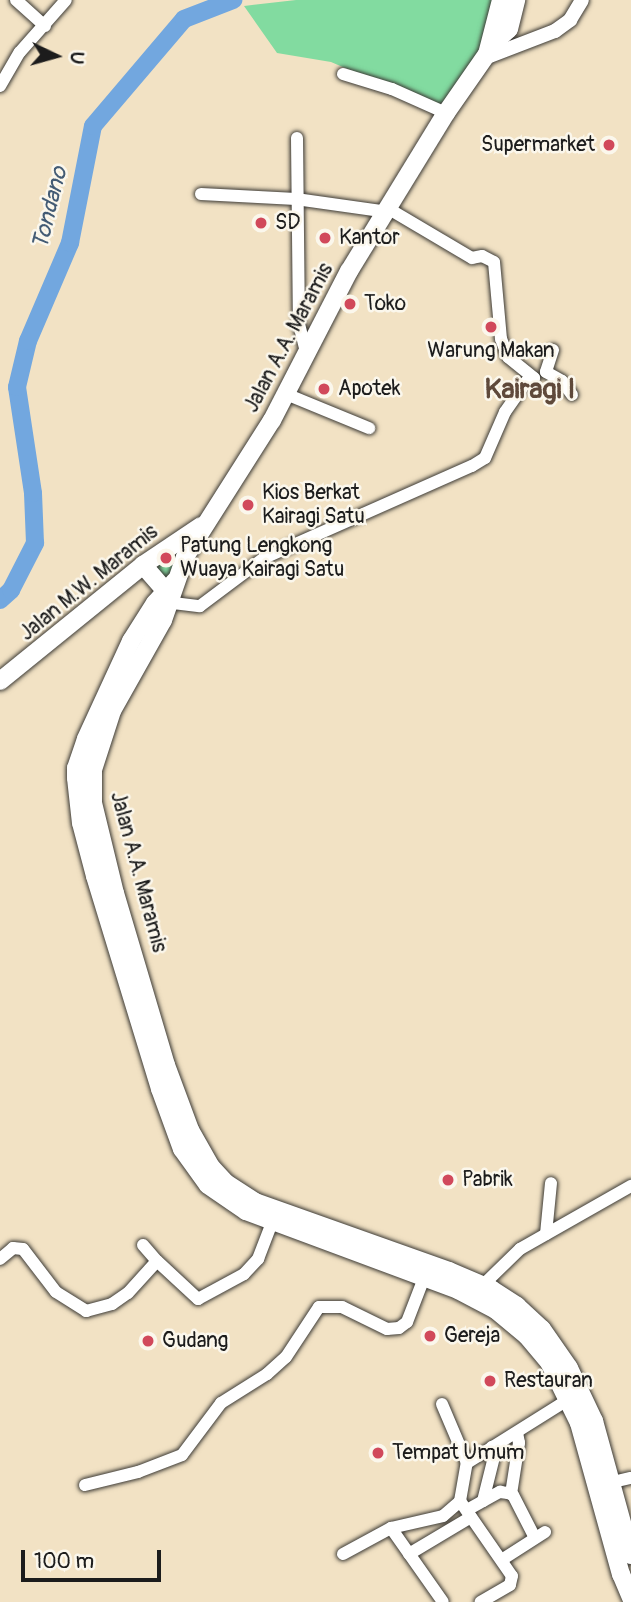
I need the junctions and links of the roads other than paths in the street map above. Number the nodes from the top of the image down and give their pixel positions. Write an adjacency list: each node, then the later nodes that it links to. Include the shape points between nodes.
1 (16, 0): 6 (street)
2 (66, 0): 6 (street)
3 (501, 0): 7 (highway)
4 (516, 0): 7 (highway, via 509,29)
5 (582, 0): 7 (main road, via 570,20 555,31)
6 (45, 26): 9 (street, via 20,52)
7 (486, 53): 10 (highway, Jalan A.A. Maramis)
8 (343, 74): 10 (street)
9 (0, 86)
10 (446, 113): 14 (highway, Jalan A.A. Maramis)
11 (297, 138): 13 (street)
12 (201, 194): 13 (street)
13 (296, 199): 14 (street); 16 (street, via 299,324)
14 (389, 210): 16 (highway, Jalan A.A. Maramis, via 349,271); 18 (street, via 472,258 482,256 494,262 500,340 508,357)
15 (553, 350): 17 (street)
16 (306, 352): 19 (highway, Jalan A.A. Maramis)
17 (546, 372): 18 (street); 20 (street, via 562,381)
18 (534, 378): 24 (street, via 505,412 485,457 472,466 264,558 200,606)
19 (286, 394): 21 (street); 22 (highway, Jalan A.A. Maramis)
20 (572, 396)
21 (369, 428)
22 (208, 523): 23 (highway, Jalan M.W. Maramis); 24 (highway, Jalan A.A. Maramis)
23 (143, 565): 24 (highway); 25 (highway, Jalan M.W. Maramis)
24 (167, 594): 26 (highway, Jalan A.A. Maramis, via 131,642 76,768 81,823)
25 (0, 681)
26 (108, 894): 29 (highway, via 157,1081 182,1149 214,1190); 35 (highway, Jalan A.A. Maramis, via 176,1094 198,1147 219,1176 255,1202)
27 (551, 1183): 30 (street)
28 (631, 1186): 30 (street)
29 (272, 1223): 33 (street, via 258,1259 244,1274 200,1298 194,1298); 34 (highway)
30 (546, 1234): 35 (street, via 520,1249)
31 (143, 1245): 33 (street)
32 (0, 1259): 33 (street, via 13,1248 23,1249 64,1299 88,1312 128,1293)
33 (157, 1261)
34 (424, 1278): 36 (highway, via 458,1290 509,1320 549,1362); 43 (street, via 407,1322 399,1328 387,1329 342,1307 319,1307 286,1357 221,1403 182,1455)
35 (483, 1285): 42 (highway, Jalan A.A. Maramis, via 542,1329 569,1368 594,1421)
36 (569, 1399): 38 (street); 52 (highway)
37 (442, 1404): 40 (street)
38 (517, 1433): 39 (street); 44 (street)
39 (492, 1447): 40 (street); 45 (street, via 495,1453)
40 (467, 1463): 46 (street)
41 (631, 1478): 42 (street)
42 (613, 1482): 50 (highway, Jalan A.A. Maramis)
43 (85, 1485)
44 (511, 1494): 45 (street, via 500,1492); 51 (street, via 540,1535)
45 (483, 1501): 46 (street)
46 (466, 1510): 47 (street); 49 (street); 51 (street)
47 (391, 1528): 48 (street); 49 (street)
48 (343, 1554)
49 (409, 1554): 53 (street)
50 (631, 1555)
51 (503, 1559): 54 (street, via 512,1582)
52 (631, 1598): 55 (street)
53 (443, 1602)
54 (480, 1602)
55 (620, 1602)

